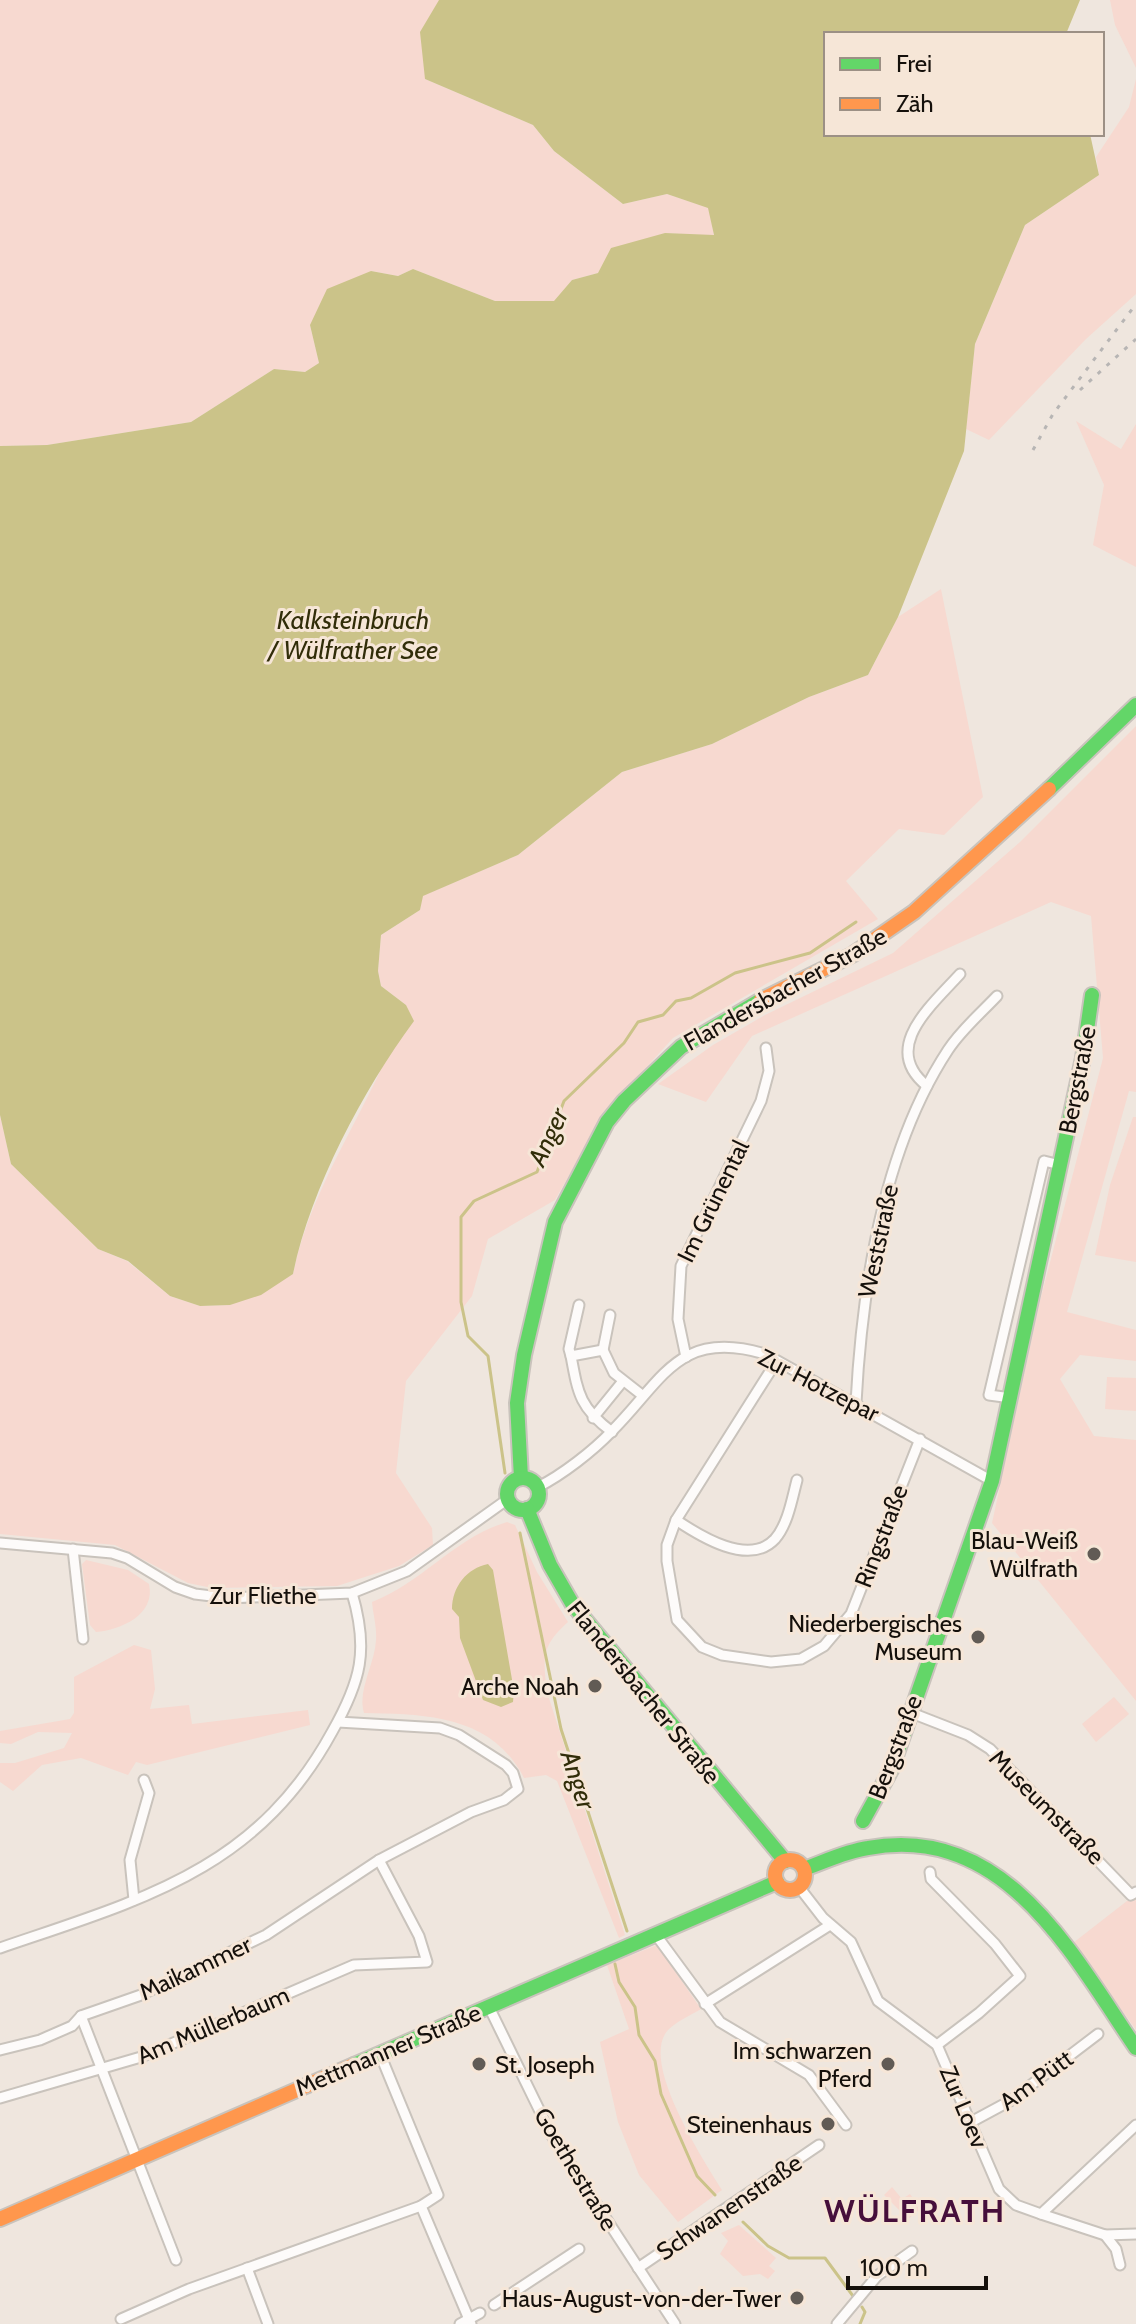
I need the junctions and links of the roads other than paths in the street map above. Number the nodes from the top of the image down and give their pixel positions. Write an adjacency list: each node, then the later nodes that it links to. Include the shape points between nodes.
1 (1136, 705): 21 (street, Flandersbacher Straße, via 914,912 852,955 732,1014 681,1047 616,1112 555,1222 517,1403)
2 (960, 974): 6 (street, via 909,1040 906,1057 912,1073)
3 (1092, 995): 7 (street, Bergstraße)
4 (997, 996): 6 (street, Weststraße, via 949,1048)
5 (766, 1048): 12 (street, Im Grünental, via 769,1071 761,1101 681,1266 678,1319)
6 (927, 1086): 17 (street, Weststraße, via 890,1181 865,1298)
7 (1060, 1165): 16 (street, Bergstraße); 16 (street, Bergstraße, via 1044,1161 989,1395)
8 (579, 1305): 11 (street)
9 (610, 1315): 10 (street)
10 (603, 1350): 11 (street); 14 (street)
11 (571, 1356): 18 (street, via 578,1391)
12 (686, 1357): 13 (street, Zur Hotzepar, via 710,1348 735,1348 765,1354); 15 (street, Zur Hotzepar)
13 (776, 1362): 17 (street, Zur Hotzepar); 27 (street, Ringstraße)
14 (623, 1381): 15 (street); 18 (street)
15 (642, 1395): 19 (street, Zur Hotzepar)
16 (1011, 1398): 23 (street, Bergstraße)
17 (856, 1403): 20 (street, Zur Hotzepar)
18 (593, 1418): 19 (street)
19 (612, 1432): 24 (street, Zur Hotzepar)
20 (920, 1439): 23 (street, Zur Hotzepar); 27 (street, Ringstraße, via 851,1614 824,1646 801,1659 771,1662 722,1655 702,1647 677,1620 667,1545)
21 (521, 1478): 24 (street); 25 (street, via 509,1486)
22 (797, 1480): 27 (street, via 788,1514 777,1537 765,1547 744,1551)
23 (992, 1481): 32 (street, Bergstraße)
24 (538, 1487): 26 (street, via 538,1501)
25 (508, 1499): 26 (street, via 518,1509); 30 (street, Zur Fliethe, via 407,1571)
26 (527, 1509): 37 (street, Flandersbacher Straße, via 573,1605)
27 (676, 1520)
28 (0, 1543): 29 (street, Zur Fliethe)
29 (73, 1549): 30 (street, Zur Fliethe, via 127,1558 175,1587 210,1597); 31 (street)
30 (352, 1593): 33 (street, via 363,1650)
31 (83, 1639)
32 (909, 1712): 35 (street, Bergstraße, via 891,1770); 42 (street, Museumstraße, via 968,1735 998,1755)
33 (338, 1722): 36 (street, Maikammer, via 414,1725 459,1735 513,1773 518,1789); 43 (street, via 305,1777 253,1836 207,1866)
34 (144, 1780): 43 (street, via 149,1793 130,1860)
35 (863, 1821)
36 (379, 1860): 49 (street, Maikammer, via 266,1935 141,1995); 55 (street, Am Müllerbaum, via 427,1962 354,1965)
37 (785, 1861): 38 (street, via 796,1861); 40 (street, via 777,1867)
38 (804, 1869): 41 (street); 52 (street, via 850,1850 888,1843 923,1843 971,1855 1032,1903)
39 (930, 1872): 51 (street, via 1020,1976)
40 (777, 1882): 41 (street, via 784,1889); 45 (street, Mettmanner Straße)
41 (799, 1887): 44 (street, Zur Loev)
42 (1134, 1894)
43 (134, 1900): 46 (street)
44 (830, 1925): 47 (street); 51 (street, Zur Loev, via 851,1942 870,1989 884,2007)
45 (656, 1935): 47 (street); 48 (street, Mettmanner Straße)
46 (1, 1945)
47 (705, 2004): 58 (street, via 720,2022 809,2075)
48 (489, 2007): 54 (street, Mettmanner Straße); 72 (street, Goethestraße, via 552,2136)
49 (81, 2016): 53 (street, Maikammer, via 72,2026 40,2040); 55 (street)
50 (1098, 2034): 57 (street, Am Pütt, via 1010,2101)
51 (937, 2045): 57 (street, Zur Loev)
52 (1136, 2048)
53 (0, 2050)
54 (380, 2054): 61 (street, Mettmanner Straße); 62 (street, via 438,2195)
55 (100, 2070): 56 (street, Am Müllerbaum); 61 (street)
56 (0, 2098)
57 (971, 2122): 63 (street, Zur Loev, via 999,2189 1016,2205)
58 (846, 2125)
59 (1136, 2125): 63 (street)
60 (819, 2145): 72 (street, Schwanenstraße)
61 (135, 2161): 64 (street, Mettmanner Straße); 69 (street)
62 (421, 2206): 71 (street); 76 (street)
63 (1041, 2214): 66 (street)
64 (0, 2219)
65 (1136, 2234): 66 (street)
66 (1105, 2235): 70 (street)
67 (579, 2249): 73 (street)
68 (912, 2251): 79 (street, via 877,2276)
69 (176, 2260)
70 (1120, 2265)
71 (247, 2268): 75 (street); 77 (street)
72 (638, 2268): 78 (street, Goethestraße)
73 (494, 2305)
74 (480, 2313): 76 (street)
75 (121, 2319)
76 (467, 2323)
77 (268, 2324)
78 (675, 2324)
79 (837, 2324)

